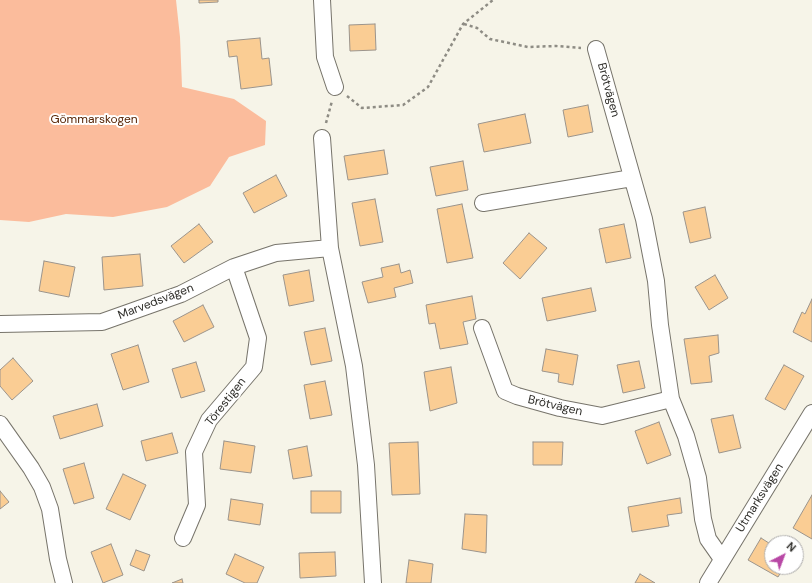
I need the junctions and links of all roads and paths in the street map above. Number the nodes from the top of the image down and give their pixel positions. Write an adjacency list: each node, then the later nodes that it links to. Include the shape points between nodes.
1 (322, 0): 5 (street, via 325,57)
2 (493, 0): 3 (path)
3 (463, 24): 4 (path, via 477,28 490,39 528,47); 5 (path, via 428,87 403,105 362,108)
4 (596, 49): 7 (street, Brötvägen)
5 (335, 87): 6 (path)
6 (322, 138): 9 (street)
7 (632, 178): 8 (street); 13 (street, Brötvägen, via 644,219 656,281)
8 (483, 203)
9 (330, 248): 10 (street, Marvedsvägen, via 276,253); 19 (street, via 354,374 366,465)
10 (234, 267): 11 (street, Marvedsvägen, via 181,294 102,322); 16 (street, Törestigen, via 258,338 254,367 209,420 194,452 197,505)
11 (0, 324)
12 (482, 328): 13 (street, Brötvägen, via 505,391 516,396 602,416)
13 (671, 399): 17 (street, Brötvägen, via 686,436 698,478 708,539)
14 (812, 413): 17 (street, Utmarksvägen)
15 (0, 424): 18 (street, via 42,487 50,509)
16 (183, 538)
17 (722, 559): 20 (street, Utmarksvägen)
18 (64, 583)
19 (373, 583)
20 (708, 583)

